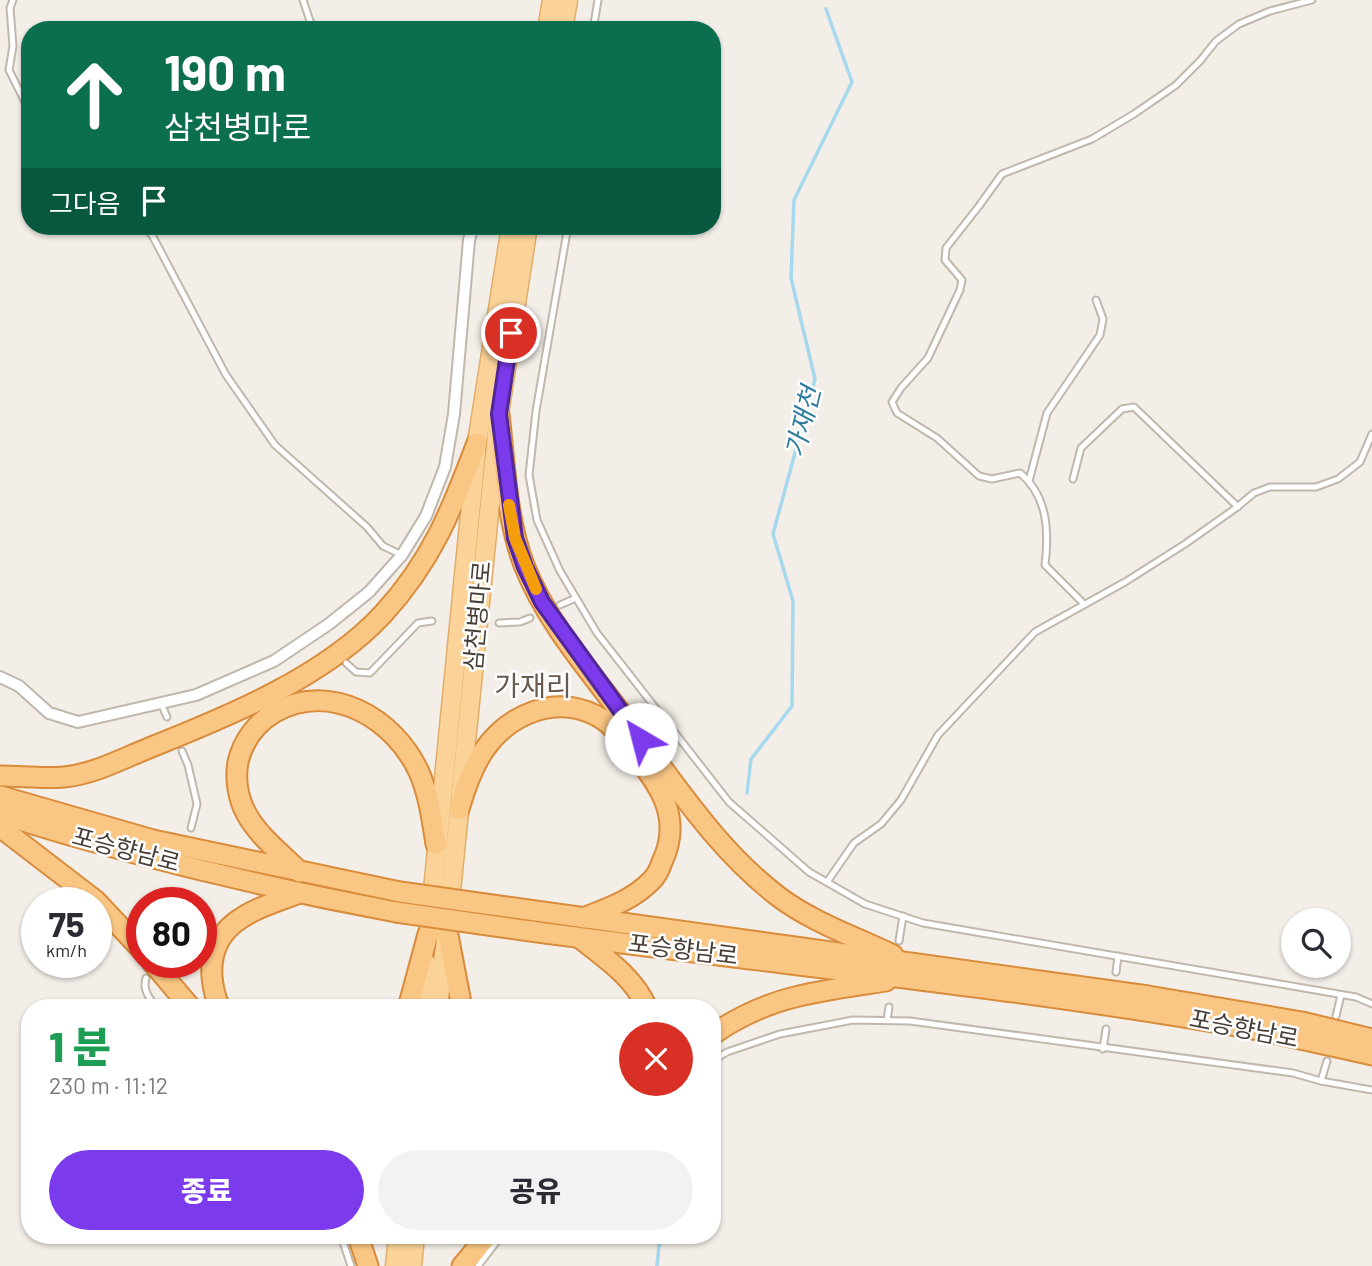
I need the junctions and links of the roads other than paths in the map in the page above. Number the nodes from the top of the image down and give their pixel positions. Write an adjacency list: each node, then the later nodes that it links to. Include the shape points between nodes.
1 (13, 0): 11 (lane, via 9,70)
2 (303, 0): 7 (lane)
3 (552, 0): 8 (main road)
4 (568, 0): 9 (main road)
5 (598, 0): 10 (lane)
6 (1312, 0): 22 (lane, via 1239,24 1216,41 1176,85 1134,114 1092,139 1002,174 946,248 945,260 962,280 960,290 929,358 892,402 897,413 937,438 979,476 992,479 1020,473)
7 (310, 21)
8 (548, 21)
9 (564, 21)
10 (594, 21)
11 (21, 94)
12 (152, 235): 24 (lane, via 226,374 275,445 383,546)
13 (470, 235): 24 (street, via 445,467 426,516)
14 (510, 235): 20 (main road, 삼천병마로)
15 (527, 235): 18 (main road, 삼천병마로)
16 (566, 235): 25 (lane, via 529,475 537,520)
17 (1096, 300): 22 (lane, via 1103,319 1100,335 1047,413)
18 (499, 414): 38 (main road, 삼천병마로); 53 (highway, via 515,538 542,602 701,820 750,874 782,900)
19 (1372, 434): 23 (lane, via 1360,462 1338,479 1316,487 1270,487)
20 (478, 443): 36 (highway, via 435,545 382,615 344,648 284,688 93,771 63,777); 42 (main road, 삼천병마로)
21 (1073, 479): 23 (lane, via 1081,448 1122,409 1135,407)
22 (1030, 481): 26 (lane, via 1047,522 1045,565)
23 (1238, 506): 26 (lane, via 1185,544)
24 (402, 555): 33 (street, via 369,592 315,637 274,661 196,695)
25 (576, 598): 27 (lane); 44 (lane, via 597,633 729,802 809,872)
26 (1084, 604): 44 (lane, via 1020,645 938,735 901,800 881,824 854,843)
27 (560, 605)
28 (530, 618): 30 (lane)
29 (432, 621): 31 (lane, via 418,623 370,673 356,672)
30 (499, 623)
31 (346, 663)
32 (0, 677): 33 (street, via 19,686 49,713 78,722)
33 (161, 703): 34 (lane)
34 (167, 717)
35 (182, 751): 41 (lane, via 197,804)
36 (0, 776)
37 (0, 796): 43 (highway, 포승향남로, via 153,840)
38 (460, 808): 47 (highway, via 468,779 484,750 515,721 535,710 581,709 616,730 662,793 671,827 669,848 654,879 626,901); 48 (main road, 삼천병마로)
39 (0, 814): 45 (highway, 포승향남로, via 146,857)
40 (0, 827): 49 (highway, via 95,900)
41 (191, 828)
42 (436, 844): 43 (highway, via 422,780 394,735 349,706 306,701 275,712 253,730 236,771 246,814); 48 (main road, 삼천병마로)
43 (300, 872): 47 (highway, 포승향남로, bridge, via 400,892)
44 (827, 882): 46 (lane, via 865,904)
45 (297, 894): 50 (highway, 포승향남로, bridge); 60 (highway, via 256,909 225,931 211,966)
46 (903, 916): 51 (lane); 52 (lane)
47 (582, 918): 53 (highway, 포승향남로)
48 (438, 932): 61 (highway); 62 (main road, 삼천병마로); 63 (main road, 삼천병마로); 64 (highway)
49 (126, 933)
50 (580, 938): 53 (highway, 포승향남로); 65 (highway, via 629,978)
51 (899, 941)
52 (1118, 956): 54 (lane); 57 (lane)
53 (907, 971): 70 (highway, via 779,1000); 72 (highway, 포승향남로, via 1149,996); 74 (highway, 포승향남로, via 1251,1029)
54 (1116, 972)
55 (146, 978): 58 (lane)
56 (158, 978): 59 (highway)
57 (1341, 995): 66 (lane); 68 (lane)
58 (150, 999)
59 (181, 999)
60 (217, 999)
61 (412, 999)
62 (424, 999)
63 (438, 999)
64 (459, 999)
65 (644, 999)
66 (1372, 1004)
67 (889, 1007): 69 (lane)
68 (1336, 1016)
69 (887, 1020): 73 (lane); 75 (lane, via 853,1020 780,1034)
70 (721, 1029)
71 (1107, 1030): 73 (lane)
72 (1372, 1039)
73 (1104, 1049): 77 (lane, via 1293,1073)
74 (1372, 1055)
75 (721, 1056)
76 (1327, 1061): 77 (lane)
77 (1321, 1081): 78 (lane)
78 (1372, 1090)
79 (344, 1244): 85 (lane)
80 (361, 1244): 86 (highway)
81 (397, 1244): 87 (main road)
82 (414, 1244): 88 (main road)
83 (480, 1244): 89 (highway)
84 (495, 1244): 90 (lane)
85 (351, 1266)
86 (368, 1266)
87 (395, 1266)
88 (412, 1266)
89 (462, 1266)
90 (478, 1266)

